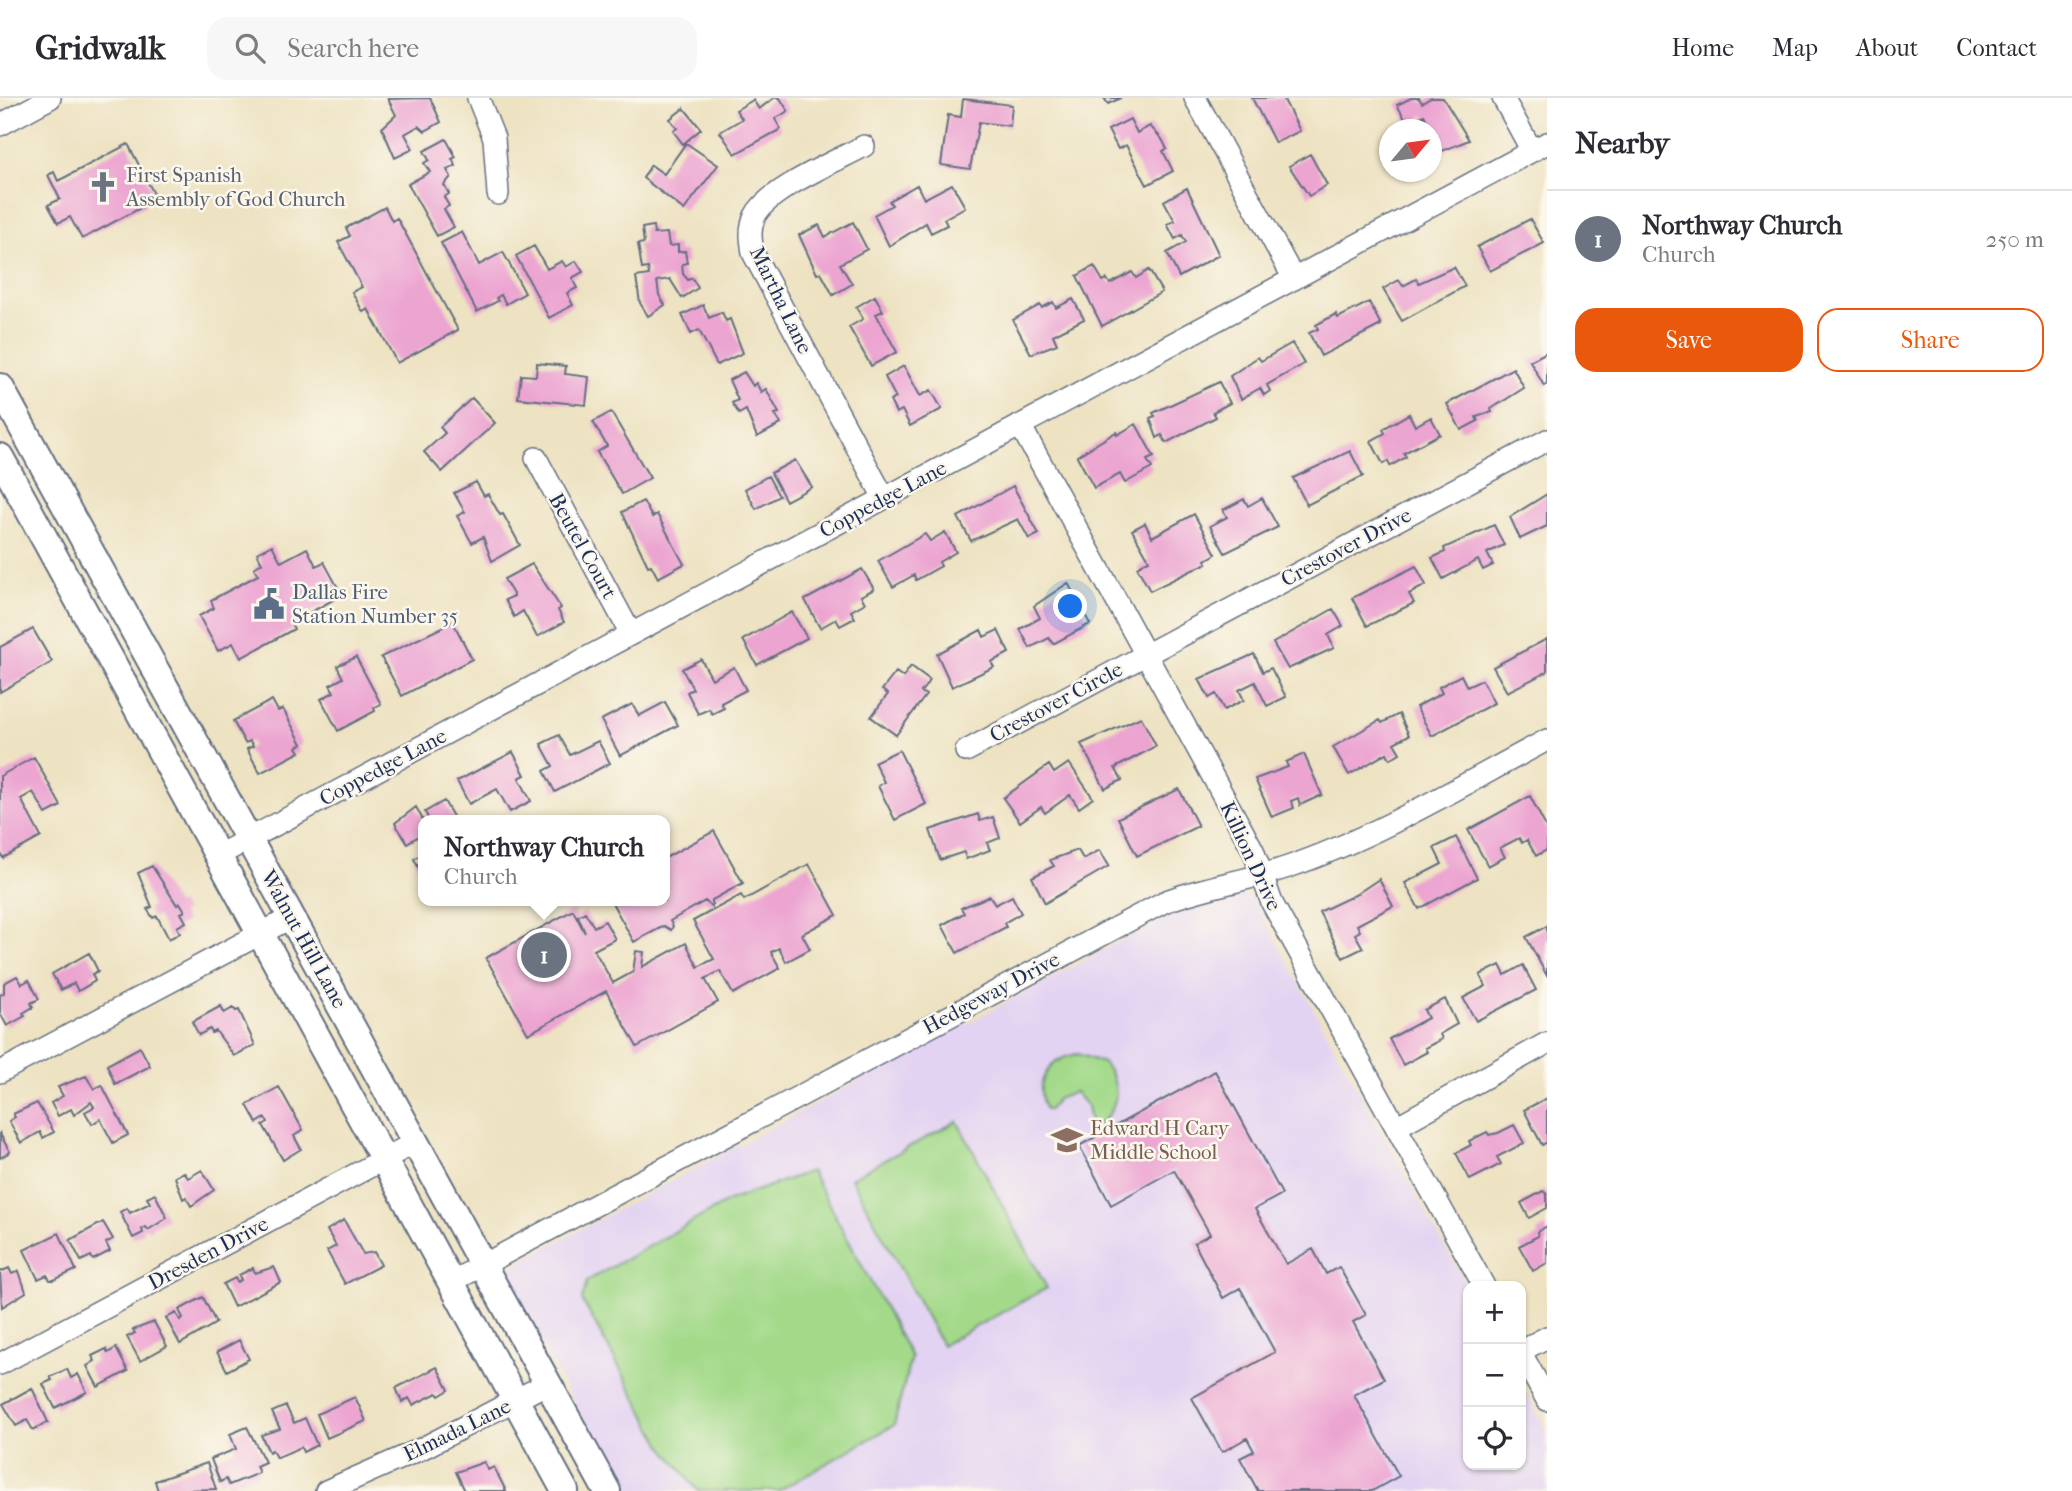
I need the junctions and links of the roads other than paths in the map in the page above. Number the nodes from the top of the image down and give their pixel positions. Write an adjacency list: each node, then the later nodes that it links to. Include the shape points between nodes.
1 (50, 98): 5 (street)
2 (478, 98): 8 (street, via 494,138)
3 (1195, 98): 9 (street)
4 (1503, 98): 7 (street)
5 (0, 125)
6 (864, 146): 15 (street, Martha Lane, via 766,200 754,216 750,237 753,253)
7 (1539, 147): 9 (street, Coppedge Lane)
8 (498, 194)
9 (1294, 279): 11 (street, Coppedge Lane)
10 (0, 387): 16 (main road, Walnut Hill Lane)
11 (1020, 425): 15 (street, Coppedge Lane); 19 (street, Killion Drive)
12 (1547, 440): 19 (street, Crestover Drive)
13 (0, 457): 17 (main road, Walnut Hill Lane)
14 (536, 458): 18 (street, Beutel Court)
15 (884, 498): 18 (street, Coppedge Lane)
16 (114, 593): 17 (main road); 20 (main road, Walnut Hill Lane)
17 (84, 611): 21 (main road, Walnut Hill Lane)
18 (631, 634): 24 (street, Coppedge Lane)
19 (1145, 654): 23 (street, Crestover Circle); 26 (street, Killion Drive, via 1253,850)
20 (160, 677): 21 (main road); 24 (main road, Walnut Hill Lane)
21 (130, 694): 25 (main road, Walnut Hill Lane)
22 (1547, 740): 26 (street, Hedgeway Drive, via 1377,831)
23 (966, 751)
24 (248, 839): 25 (street, Coppedge Lane); 27 (main road, Walnut Hill Lane)
25 (219, 855): 28 (main road, Walnut Hill Lane)
26 (1261, 873): 33 (street, Killion Drive, via 1296,948); 36 (street, Hedgeway Drive, via 1195,890 1135,917)
27 (292, 917): 28 (street); 29 (main road, Walnut Hill Lane)
28 (261, 933): 30 (main road, Walnut Hill Lane); 32 (street)
29 (347, 1018): 30 (main road); 34 (main road, Walnut Hill Lane)
30 (315, 1035): 35 (main road, Walnut Hill Lane)
31 (1547, 1043): 33 (street)
32 (0, 1072)
33 (1396, 1127): 37 (street, Killion Drive)
34 (416, 1142): 35 (street, Dresden Drive); 36 (main road, Walnut Hill Lane)
35 (383, 1160): 38 (main road, Walnut Hill Lane); 42 (street, Dresden Drive)
36 (483, 1265): 38 (street, Hedgeway Drive); 43 (main road, Walnut Hill Lane)
37 (1481, 1281)
38 (450, 1282): 44 (main road, Walnut Hill Lane)
39 (1547, 1337): 40 (street)
40 (1526, 1349)
41 (1526, 1361): 45 (street)
42 (0, 1364)
43 (548, 1383): 44 (street, Elmada Lane); 48 (main road, Walnut Hill Lane)
44 (516, 1400): 46 (street, Elmada Lane); 47 (main road, Walnut Hill Lane)
45 (1547, 1400)
46 (326, 1491)
47 (565, 1491)
48 (607, 1491)

